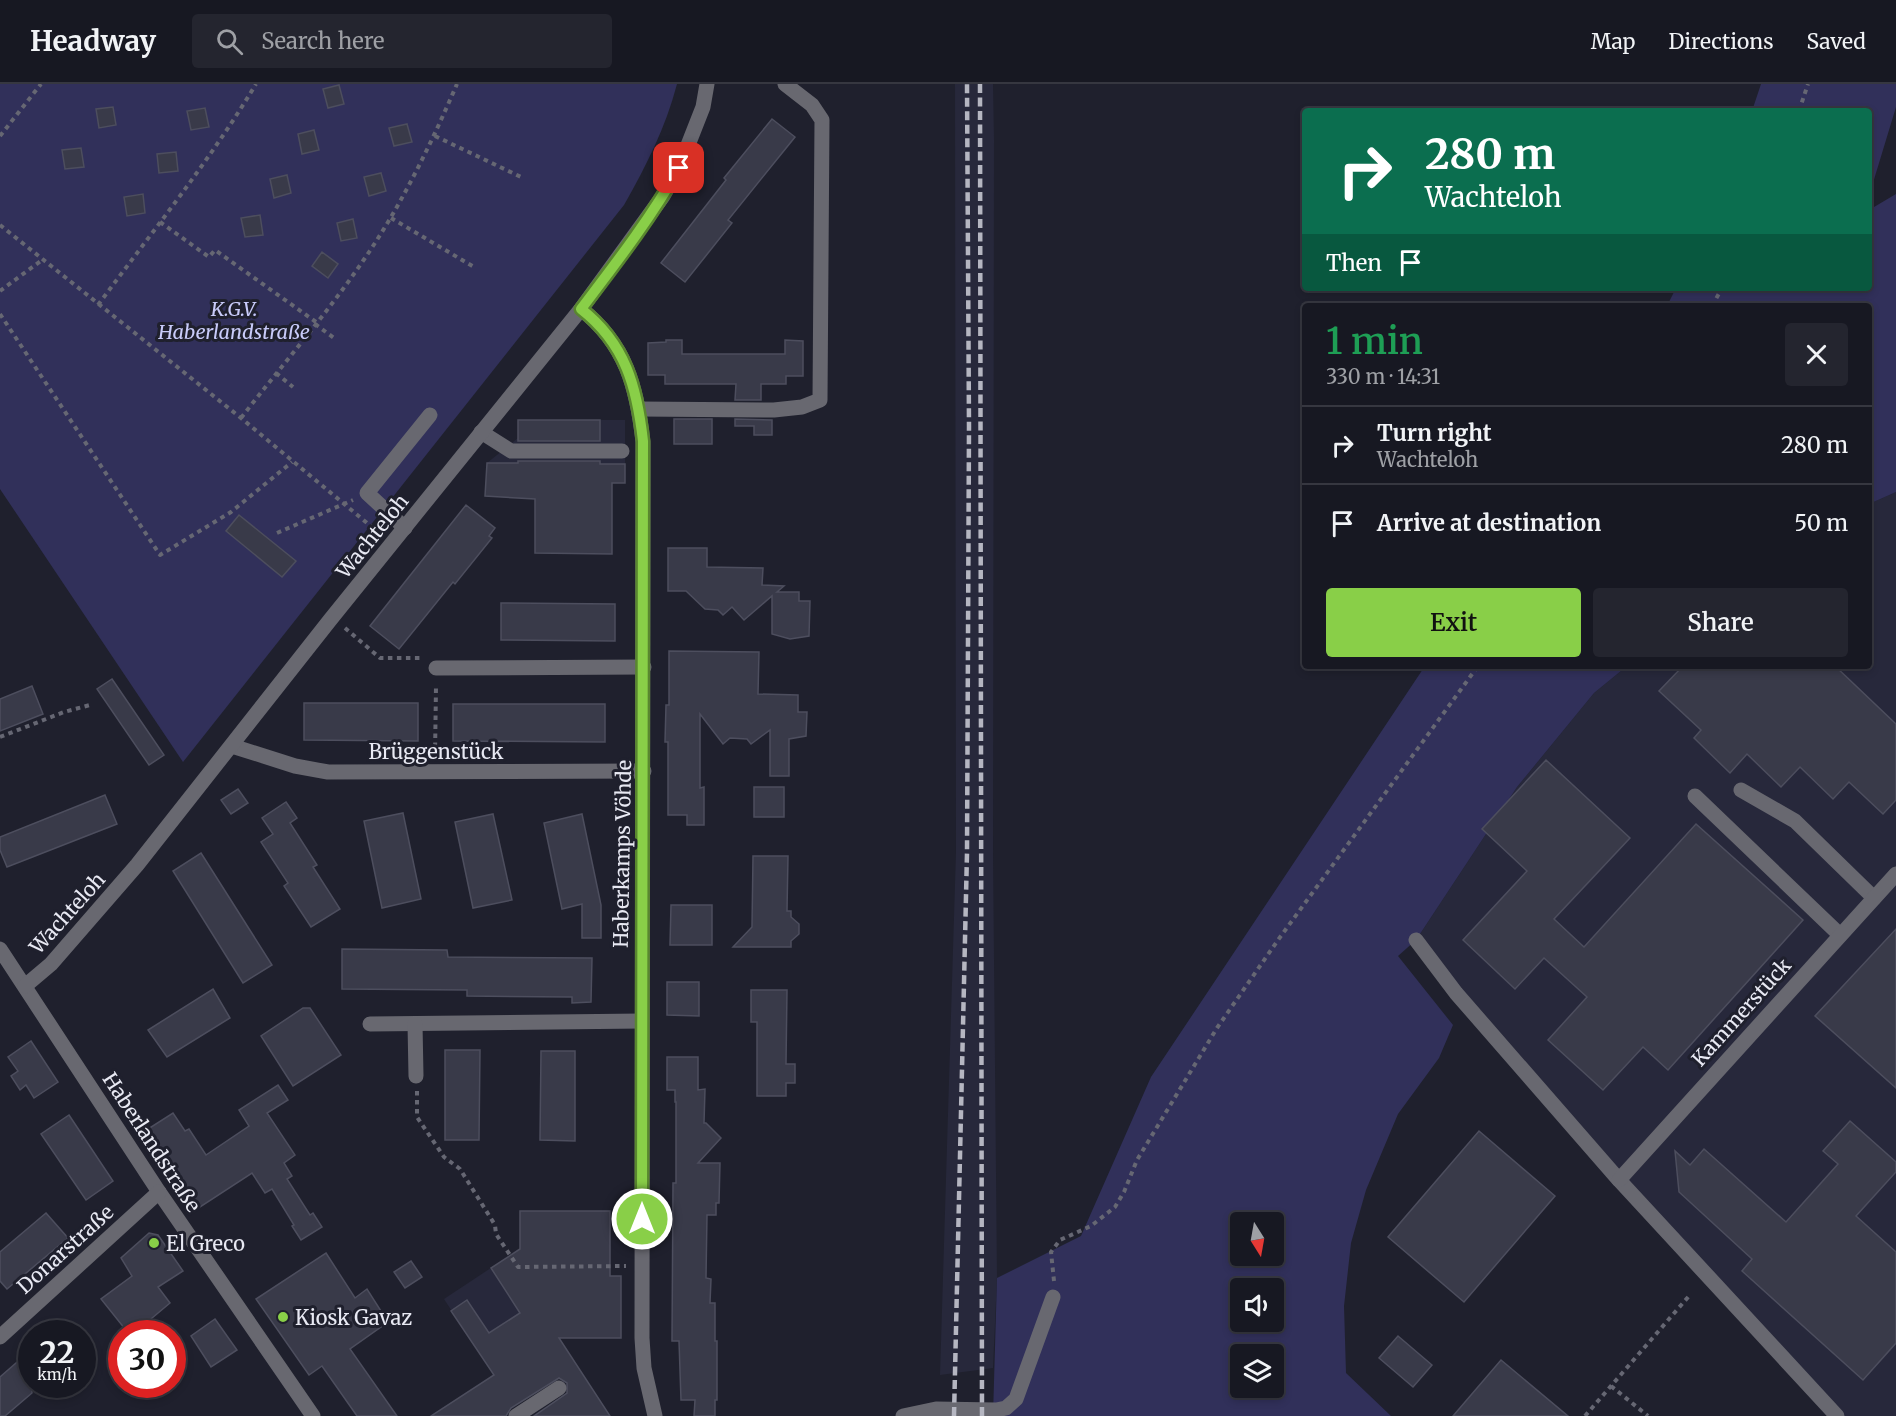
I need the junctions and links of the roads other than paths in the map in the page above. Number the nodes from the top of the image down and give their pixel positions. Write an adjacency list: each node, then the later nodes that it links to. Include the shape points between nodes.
1 (707, 84): 3 (street, Wachteloh, via 703,107 679,168 634,239)
2 (785, 84): 4 (street, via 812,105 822,120 819,400 802,407 774,410)
3 (581, 309): 4 (street, Haberkamps Vöhde, via 610,336 630,374); 6 (street, Wachteloh)
4 (639, 410): 9 (street, Haberkamps Vöhde, via 644,469)
5 (430, 415): 8 (street, via 367,493)
6 (481, 432): 7 (street, via 511,451); 8 (street, Wachteloh)
7 (622, 451)
8 (405, 528): 11 (street, Wachteloh)
9 (644, 667): 10 (street); 12 (street, Haberkamps Vöhde)
10 (436, 668)
11 (232, 746): 12 (street, Brüggenstück, via 328,772); 20 (street, Wachteloh, via 129,874 51,964)
12 (644, 771): 21 (street, Haberkamps Vöhde)
13 (1741, 790): 16 (street, via 1795,821)
14 (1695, 796): 17 (street)
15 (1896, 873): 16 (street, Kammerstück)
16 (1874, 898): 17 (street, Kammerstück)
17 (1840, 935): 25 (street, Kammerstück)
18 (1416, 940): 25 (street, via 1456,993)
19 (0, 949): 20 (street, Haberlandstraße)
20 (25, 986): 26 (street, Haberlandstraße)
21 (642, 1021): 23 (street); 32 (street, Haberkamps Vöhde, via 644,1368)
22 (370, 1024): 23 (street)
23 (415, 1024): 24 (street)
24 (416, 1076)
25 (1619, 1180): 34 (street)
26 (159, 1192): 28 (street, Donarstraße); 30 (street, Haberlandstraße)
27 (1053, 1297): 33 (street, via 1016,1399 1006,1408 936,1409)
28 (0, 1337)
29 (559, 1388): 31 (street)
30 (313, 1416)
31 (516, 1416)
32 (655, 1416)
33 (903, 1416)
34 (1837, 1416)

